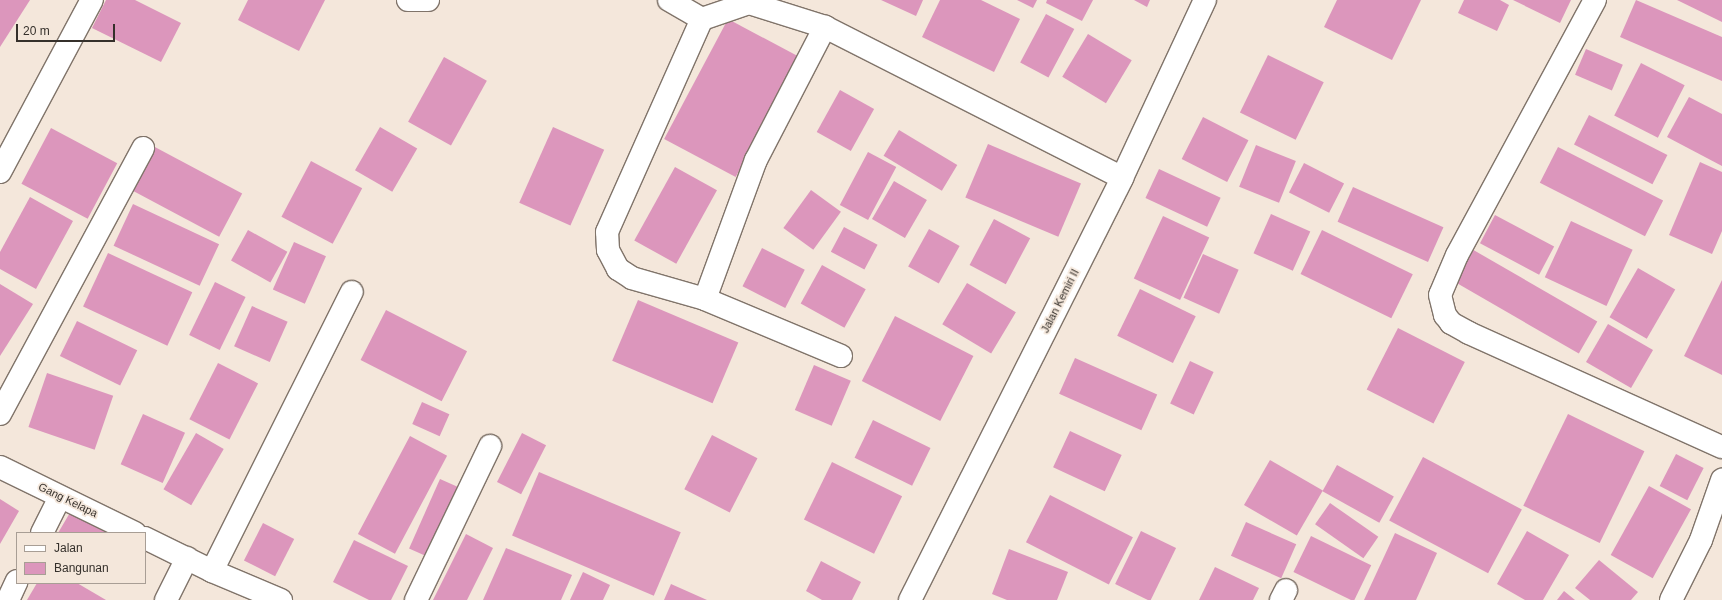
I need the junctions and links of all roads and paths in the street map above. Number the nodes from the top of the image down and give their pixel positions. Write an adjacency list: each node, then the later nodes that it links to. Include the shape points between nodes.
1 (92, 0): 11 (street)
2 (408, 0): 3 (street)
3 (428, 0)
4 (669, 0): 8 (street)
5 (1205, 0): 12 (street, Jalan Kemiri II)
6 (1595, 0): 18 (street, via 1457,255 1440,296 1445,315 1451,323 1469,334)
7 (750, 1): 8 (street); 9 (street)
8 (702, 19): 14 (street, via 607,232 608,250 618,269 632,278)
9 (825, 27): 12 (street); 14 (street, via 756,160)
10 (143, 148): 16 (street)
11 (0, 172)
12 (1122, 178): 32 (street, Jalan Kemiri II)
13 (352, 292): 26 (street)
14 (704, 299): 15 (street)
15 (841, 356)
16 (0, 414)
17 (490, 446): 31 (street)
18 (1722, 447)
19 (0, 467): 21 (street, Gang Kelapa)
20 (1722, 480): 33 (street, via 1701,540)
21 (60, 497): 22 (street); 23 (street, Gang Kelapa)
22 (42, 532)
23 (133, 532)
24 (146, 538): 25 (street)
25 (187, 558): 26 (street); 29 (street)
26 (212, 571): 30 (street)
27 (16, 584): 28 (street)
28 (8, 600)
29 (166, 600)
30 (282, 600)
31 (416, 600)
32 (910, 600)
33 (1671, 600)

